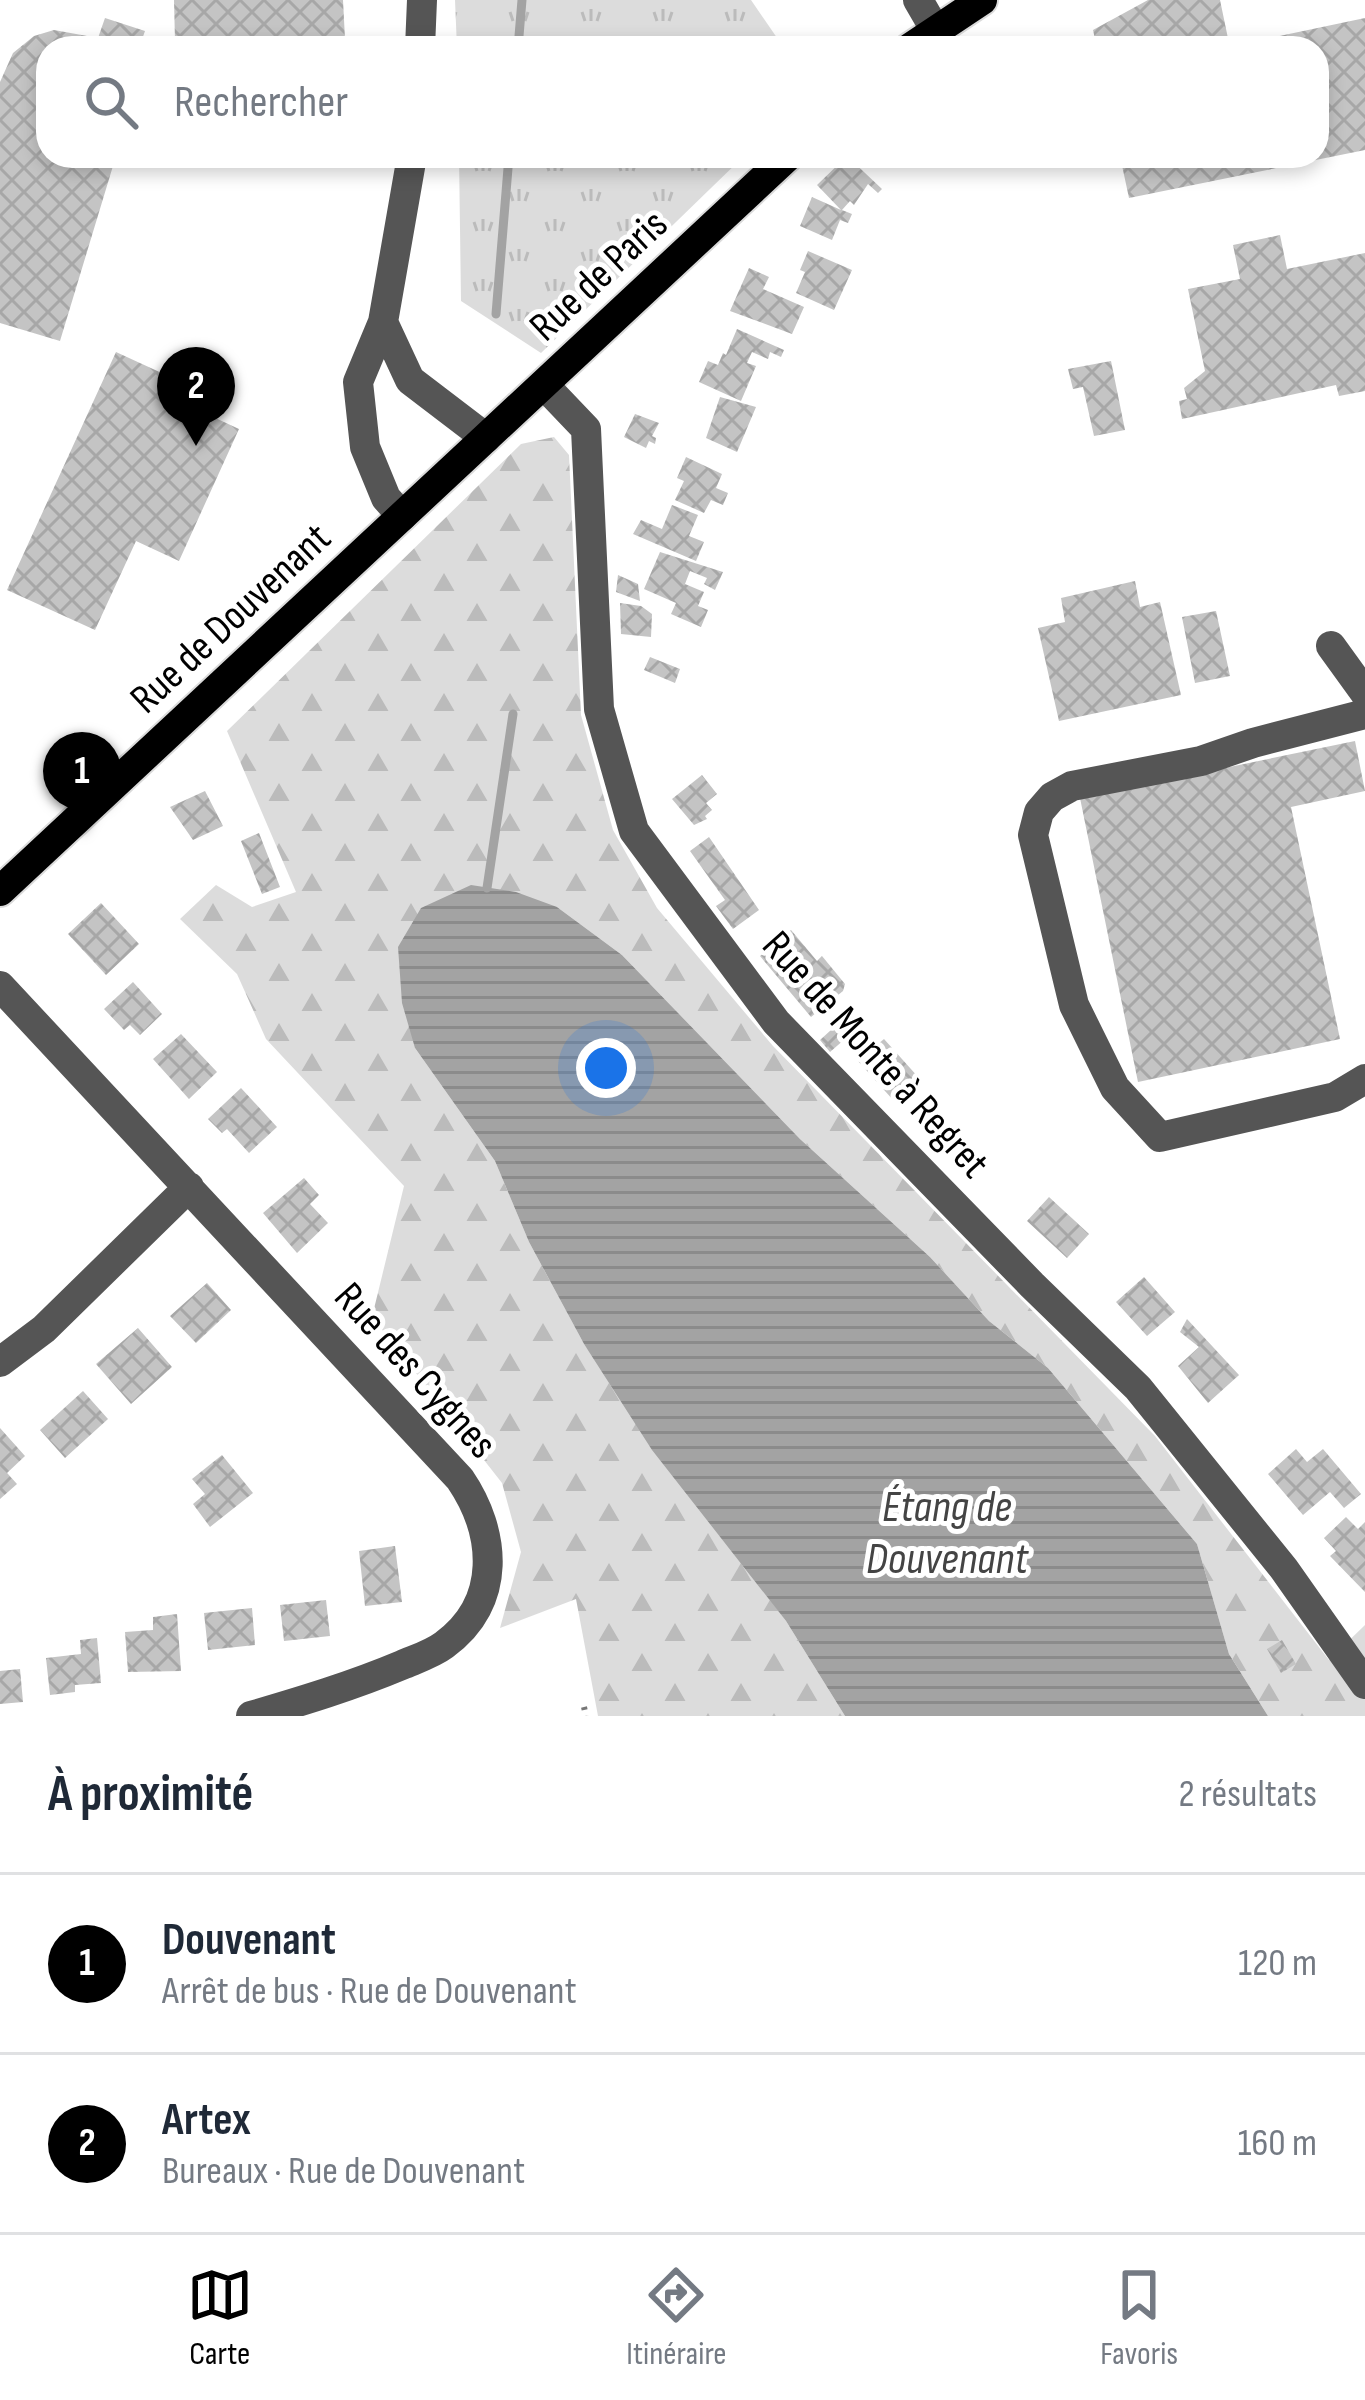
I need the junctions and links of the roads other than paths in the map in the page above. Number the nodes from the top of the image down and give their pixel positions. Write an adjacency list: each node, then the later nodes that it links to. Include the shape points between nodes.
1 (422, 0): 5 (street)
2 (918, 0): 4 (street)
3 (982, 0): 4 (main road)
4 (936, 31): 6 (main road)
5 (420, 36)
6 (928, 36)
7 (410, 168): 9 (street)
8 (775, 168): 10 (main road, Rue de Paris)
9 (383, 322): 12 (street, via 410,380); 13 (street, via 358,382 365,447)
10 (544, 385): 11 (main road, Rue de Paris); 22 (street, Rue de Monte à Regret, via 586,429 599,710 634,831 776,1022 1138,1388)
11 (518, 408): 12 (main road, Rue de Douvenant)
12 (486, 438): 13 (main road, Rue de Douvenant)
13 (402, 516): 17 (main road, Rue de Douvenant)
14 (1331, 646): 15 (street)
15 (1365, 694)
16 (1365, 714): 19 (street, via 1201,761 1072,786 1039,812 1033,835 1074,1005 1114,1088 1160,1136 1334,1097)
17 (0, 891)
18 (0, 986): 20 (street, Rue des Cygnes)
19 (1365, 1079)
20 (189, 1186): 21 (street); 23 (street, Rue des Cygnes, via 460,1479 478,1506 490,1550 478,1604 440,1649 351,1687)
21 (0, 1362)
22 (1365, 1684)
23 (251, 1716)

